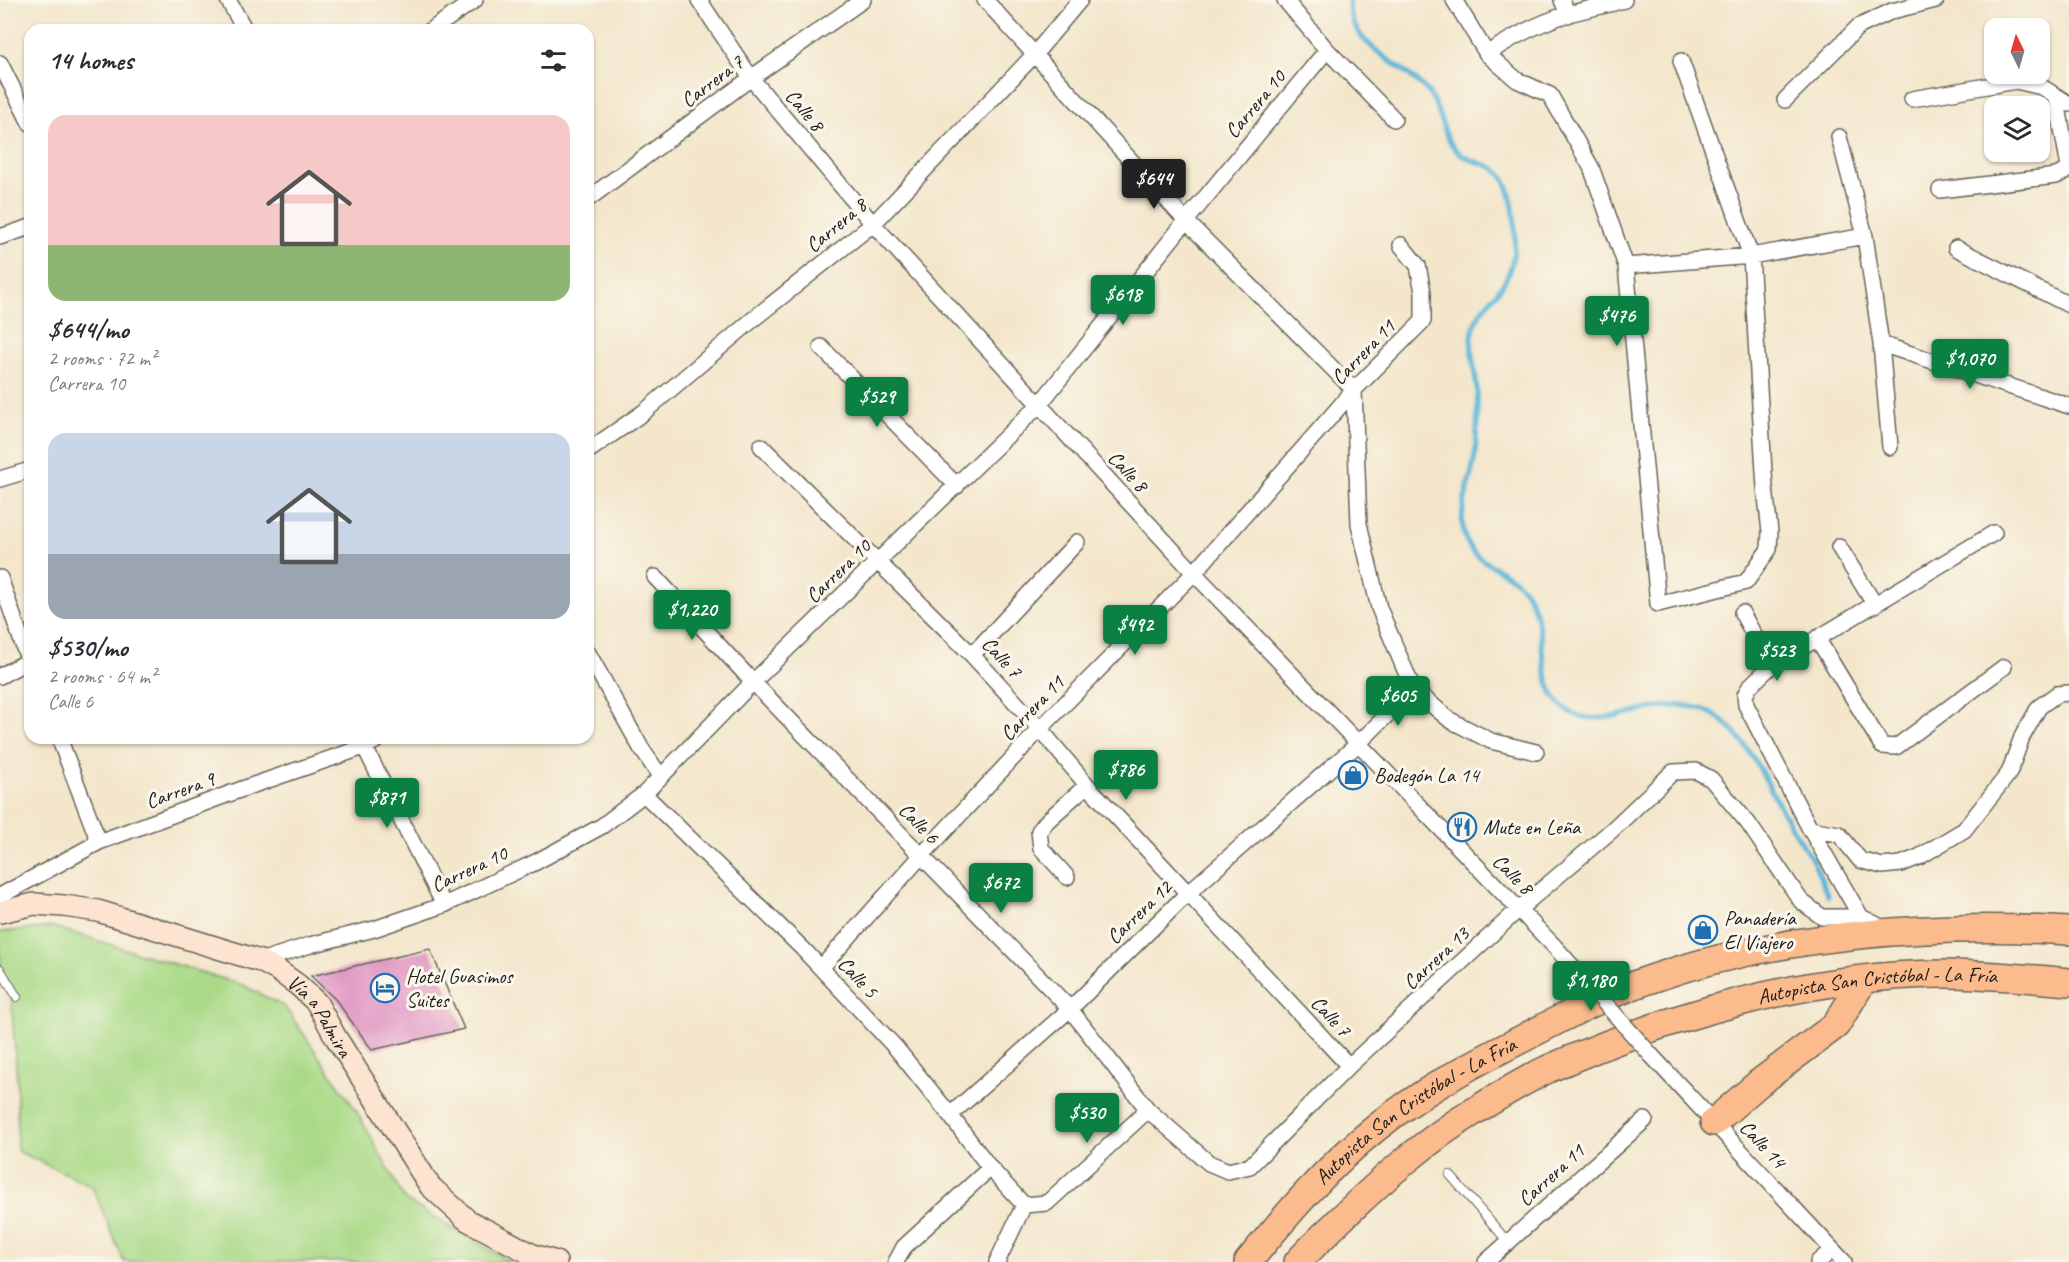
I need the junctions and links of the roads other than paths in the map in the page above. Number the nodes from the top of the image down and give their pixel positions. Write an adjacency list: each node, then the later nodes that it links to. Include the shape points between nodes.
1 (228, 0): 13 (street)
2 (475, 0): 11 (street)
3 (699, 0): 20 (street, Calle 8)
4 (863, 0): 20 (street, Carrera 7)
5 (985, 0): 17 (street)
6 (1080, 0): 17 (street, Carrera 8)
7 (1285, 0): 15 (street)
8 (1454, 0): 16 (street)
9 (1624, 0): 12 (street)
10 (1936, 0): 23 (street, via 1892,11 1858,27)
11 (451, 7): 14 (street)
12 (1565, 7): 16 (street)
13 (242, 24)
14 (435, 24)
15 (1327, 50): 26 (street); 31 (street, Carrera 10)
16 (1487, 54): 39 (street, via 1517,80 1550,95 1591,167)
17 (1034, 55): 31 (street); 32 (street, Carrera 8)
18 (1681, 62): 38 (street)
19 (0, 63): 25 (street)
20 (751, 78): 30 (street, Carrera 7); 32 (street, Calle 8)
21 (2056, 96): 22 (street, via 2042,87 2016,81); 24 (street); 28 (street)
22 (1912, 99)
23 (1785, 100)
24 (2069, 104)
25 (24, 111)
26 (1394, 119)
27 (1839, 136): 34 (street)
28 (2069, 169): 29 (street, via 2056,176)
29 (1940, 190)
30 (594, 195)
31 (1186, 220): 43 (street); 44 (street, Carrera 10)
32 (873, 224): 44 (street, Calle 8); 47 (street, Carrera 8, via 644,412)
33 (24, 229): 35 (street)
34 (1866, 236): 38 (street); 41 (street)
35 (0, 237)
36 (1401, 245): 43 (street, Carrera 11, via 1418,266 1423,321)
37 (1956, 248): 40 (street)
38 (1751, 256): 39 (street); 39 (street, via 1769,549 1746,582 1658,604)
39 (1626, 266)
40 (2069, 305)
41 (1881, 344): 45 (street); 48 (street)
42 (821, 347): 51 (street)
43 (1354, 390): 56 (street, Carrera 11); 70 (street, via 1359,524 1379,608)
44 (1039, 405): 51 (street, Carrera 10); 56 (street, Calle 8)
45 (2069, 406)
46 (761, 446): 55 (street, Calle 7)
47 (594, 447)
48 (1890, 447)
49 (24, 472): 50 (street)
50 (0, 479)
51 (957, 486): 55 (street, Carrera 10)
52 (1994, 533): 59 (street)
53 (1077, 542): 63 (street)
54 (1839, 547): 59 (street)
55 (877, 562): 63 (street, Calle 7); 69 (street, Carrera 10)
56 (1194, 573): 72 (street, Carrera 11); 73 (street, Calle 8)
57 (655, 577): 69 (street, Calle 6)
58 (0, 579): 62 (street)
59 (1875, 604): 61 (street)
60 (1742, 613): 66 (street)
61 (1817, 638): 66 (street); 67 (street, via 1882,746 1896,747)
62 (24, 645)
63 (972, 655): 72 (street, Calle 7)
64 (594, 664): 78 (street)
65 (24, 665): 68 (street)
66 (1771, 666): 81 (street, via 1750,686 1745,695 1746,705)
67 (2004, 667)
68 (0, 676)
69 (753, 682): 78 (street, Carrera 10); 83 (street, Calle 6)
70 (1413, 689): 73 (street, Carrera 12); 77 (street, via 1450,720 1491,741)
71 (2069, 693): 81 (street, via 2057,694 2039,707 2022,737 2009,773 1964,830 1919,857 1882,866 1860,860 1839,834)
72 (1040, 729): 79 (street, Calle 7); 83 (street, Carrera 11)
73 (1359, 743): 85 (street, Carrera 12); 88 (street, Calle 8)
74 (61, 744): 82 (street)
75 (357, 744): 82 (street, Carrera 9)
76 (363, 744): 87 (street)
77 (1536, 752)
78 (660, 776): 80 (street, Carrera 10)
79 (1087, 785): 84 (street, via 1039,831 1041,848); 85 (street, Calle 7)
80 (644, 794): 87 (street, Carrera 10, via 602,826); 94 (street, Calle 5)
81 (1810, 830): 90 (street)
82 (99, 842): 86 (street, Carrera 9)
83 (922, 855): 94 (street, Carrera 11); 99 (street, Calle 6)
84 (1067, 878)
85 (1188, 893): 99 (street, Carrera 12); 101 (street, Calle 7)
86 (0, 896)
87 (444, 905): 93 (street, Carrera 10)
88 (1519, 909): 90 (street, Carrera 13, via 1673,772 1696,771 1711,779 1748,823 1808,906 1822,917); 100 (street, Calle 8, bridge); 101 (street, Carrera 13)
89 (0, 912): 93 (street, Vía a Palmira, via 34,904 98,911)
90 (1862, 918): 91 (street)
91 (1891, 931): 92 (highway, Autopista San Cristóbal - La Fría, via 2000,928); 115 (highway, Autopista San Cristóbal - La Fría, via 1699,963 1645,980 1561,1018 1422,1094 1375,1129 1290,1210)
92 (2069, 932)
93 (260, 961): 112 (street, Vía a Palmira, via 298,985 317,1003 430,1186 467,1220 533,1255)
94 (821, 968): 103 (street, Calle 5, via 896,1048)
95 (0, 969): 98 (lane)
96 (1864, 980): 97 (highway, Autopista San Cristóbal - La Fría, via 1941,974); 105 (highway, via 1836,1025); 116 (highway, Autopista San Cristóbal - La Fría, via 1729,1005 1660,1024 1547,1070 1472,1112 1421,1147)
97 (2069, 982)
98 (16, 997)
99 (1070, 1009): 102 (street, Calle 6); 103 (street, Carrera 12)
100 (1652, 1055): 105 (street, Calle 14)
101 (1349, 1066): 107 (street, Carrera 13, via 1250,1166)
102 (1148, 1110): 107 (street, Calle 6, via 1209,1163); 109 (street, via 1047,1203)
103 (950, 1115): 106 (street, Calle 5)
104 (1645, 1120): 110 (street, Carrera 11)
105 (1714, 1122): 111 (street, Calle 14)
106 (990, 1168): 109 (street, Calle 5); 113 (street, via 904,1247)
107 (1228, 1172)
108 (1450, 1175): 110 (lane)
109 (1024, 1205): 114 (street)
110 (1508, 1242): 117 (street, Carrera 11)
111 (1832, 1250): 118 (street); 119 (street, Calle 14)
112 (556, 1262)
113 (896, 1262)
114 (997, 1262)
115 (1248, 1262)
116 (1299, 1262)
117 (1486, 1262)
118 (1818, 1262)
119 (1844, 1262)

